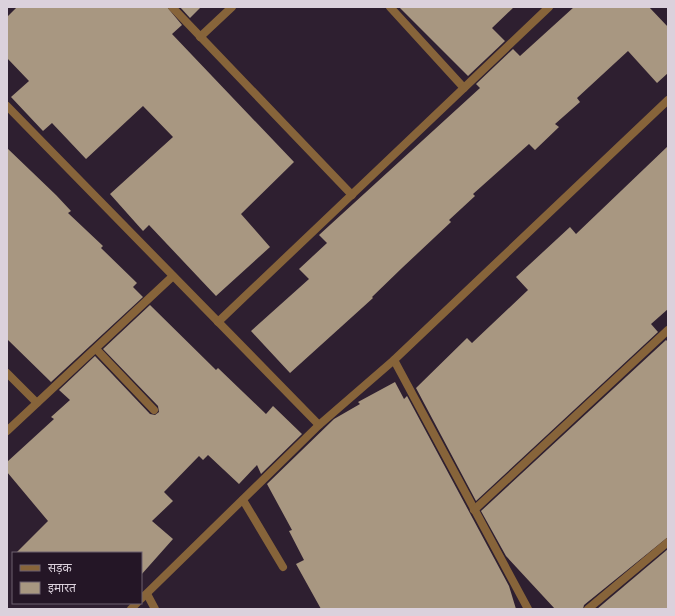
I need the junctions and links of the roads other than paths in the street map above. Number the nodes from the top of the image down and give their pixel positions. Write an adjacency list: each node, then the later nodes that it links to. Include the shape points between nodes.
1 (172, 7): 5 (street)
2 (232, 7): 5 (street)
3 (390, 7): 6 (street)
4 (549, 7): 6 (street)
5 (200, 37): 9 (street)
6 (464, 88): 9 (street)
7 (668, 100): 14 (street)
8 (7, 106): 10 (street)
9 (352, 195): 11 (street)
10 (173, 276): 11 (street); 13 (street)
11 (218, 322): 18 (street)
12 (668, 330): 21 (street)
13 (96, 348): 16 (street); 17 (street)
14 (394, 360): 18 (street); 21 (street)
15 (7, 373): 16 (street)
16 (37, 403): 19 (street)
17 (154, 410)
18 (319, 425): 20 (street)
19 (7, 431)
20 (243, 500): 23 (street); 24 (street)
21 (474, 510): 26 (street)
22 (668, 542): 27 (street)
23 (283, 567)
24 (144, 597): 25 (street)
25 (156, 609)
26 (528, 609)
27 (588, 609)

